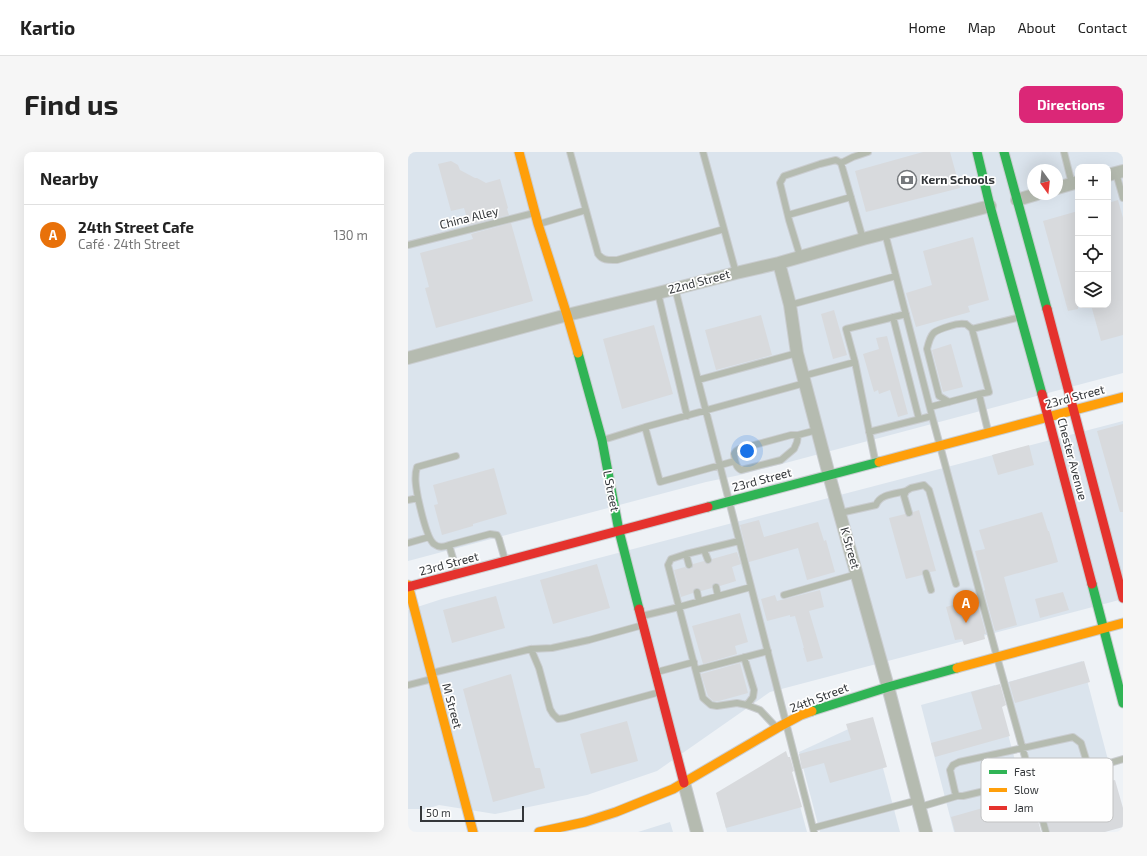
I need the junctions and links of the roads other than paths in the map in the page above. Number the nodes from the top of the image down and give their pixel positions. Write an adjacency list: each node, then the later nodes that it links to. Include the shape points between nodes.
1 (519, 152): 18 (main road, L Street)
2 (570, 152): 17 (lane)
3 (703, 152): 21 (lane)
4 (868, 152): 8 (lane)
5 (977, 152): 16 (main road, Chester Avenue)
6 (1004, 152): 15 (main road, Chester Avenue)
7 (1064, 152): 10 (lane)
8 (841, 163): 12 (lane); 19 (lane, via 836,160 784,176 780,183)
9 (1116, 173): 14 (lane)
10 (1075, 183): 11 (street)
11 (1063, 186)
12 (851, 197): 19 (lane); 23 (lane)
13 (1027, 197): 15 (street)
14 (1123, 198)
15 (1017, 200): 46 (main road, Chester Avenue)
16 (990, 206): 22 (street, 22nd Street); 35 (main road, Chester Avenue)
17 (586, 210): 20 (lane); 21 (lane, via 598,254 604,260 617,260)
18 (535, 213): 20 (main road, L Street); 24 (lane, China Alley)
19 (788, 215): 25 (lane)
20 (538, 224): 33 (main road, L Street)
21 (724, 229): 27 (lane)
22 (885, 233): 23 (street, 22nd Street); 28 (lane)
23 (863, 239): 25 (street, 22nd Street)
24 (408, 245)
25 (800, 256): 26 (street, 22nd Street)
26 (779, 263): 27 (street, 22nd Street); 31 (street, K Street)
27 (736, 272): 29 (street, 22nd Street)
28 (896, 276): 31 (lane); 32 (lane)
29 (675, 288): 30 (street, 22nd Street); 40 (lane)
30 (658, 293): 33 (street, 22nd Street); 48 (lane)
31 (790, 305): 37 (street, K Street)
32 (906, 314): 34 (lane); 45 (lane)
33 (567, 315): 38 (street, 22nd Street); 57 (main road, L Street)
34 (893, 317): 39 (lane, via 846,329); 51 (lane)
35 (1021, 317): 36 (lane); 50 (main road, Chester Avenue)
36 (972, 329): 42 (lane, via 989,392); 44 (lane, via 960,323 937,330 928,343 927,349 939,396)
37 (797, 353): 40 (lane); 41 (street, K Street)
38 (408, 358)
39 (855, 362): 41 (lane); 54 (lane)
40 (698, 380): 47 (lane)
41 (804, 380): 47 (lane); 53 (street, K Street)
42 (979, 394): 44 (lane); 55 (lane)
43 (1123, 397): 46 (main road, 23rd Street)
44 (949, 402): 45 (lane)
45 (930, 407): 49 (lane)
46 (1074, 410): 50 (main road, 23rd Street); 91 (main road, Chester Avenue)
47 (706, 411): 48 (lane); 62 (lane)
48 (687, 416): 52 (lane)
49 (932, 416): 51 (lane); 58 (lane)
50 (1048, 417): 55 (main road, 23rd Street); 96 (main road, Chester Avenue)
51 (920, 419): 54 (lane)
52 (645, 427): 57 (lane); 62 (lane, via 660,482)
53 (817, 430): 56 (lane); 63 (street, K Street)
54 (869, 432): 61 (lane)
55 (988, 433): 58 (main road, 23rd Street)
56 (798, 435): 60 (lane, via 739,449 734,454); 60 (lane, via 794,449 781,460 741,470)
57 (602, 440): 70 (main road, L Street)
58 (941, 445): 61 (main road, 23rd Street); 100 (lane)
59 (456, 456): 65 (lane, via 417,466 415,485)
60 (735, 461): 62 (lane)
61 (876, 463): 63 (main road, 23rd Street)
62 (720, 466): 67 (lane)
63 (829, 475): 67 (main road, 23rd Street); 68 (street, K Street)
64 (906, 491): 68 (lane, via 884,496 876,505); 69 (lane, via 904,496); 83 (lane, via 924,485 929,490)
65 (418, 498): 66 (lane); 71 (lane)
66 (408, 500)
67 (729, 502): 70 (main road, 23rd Street); 72 (lane)
68 (840, 513): 82 (street, K Street)
69 (909, 513)
70 (619, 531): 78 (main road, 23rd Street); 94 (main road, L Street)
71 (429, 537): 73 (lane); 74 (lane, via 433,543 441,547)
72 (739, 541): 75 (lane); 86 (lane)
73 (408, 543)
74 (449, 545): 78 (lane, via 490,534 497,535); 81 (lane)
75 (704, 550): 76 (lane); 77 (lane)
76 (686, 554): 79 (lane); 93 (lane, via 671,559 668,565)
77 (708, 560)
78 (505, 562): 81 (main road, 23rd Street)
79 (689, 565)
80 (926, 573): 87 (lane)
81 (458, 574): 84 (main road, 23rd Street)
82 (857, 574): 89 (lane); 106 (street, K Street)
83 (956, 584)
84 (408, 587): 104 (main road, M Street)
85 (716, 587): 90 (lane)
86 (751, 587): 90 (lane); 98 (lane)
87 (931, 590)
88 (697, 592): 92 (lane)
89 (784, 595)
90 (718, 596): 92 (lane)
91 (1123, 598)
92 (700, 601): 93 (lane)
93 (679, 607): 94 (lane); 101 (lane)
94 (642, 621): 97 (lane, via 589,640 552,648); 103 (main road, L Street)
95 (1123, 623): 96 (main road, 24th Street)
96 (1104, 629): 100 (main road, 24th Street); 108 (main road, Chester Avenue)
97 (531, 649): 104 (lane); 107 (lane, via 550,709 558,719)
98 (768, 651): 99 (lane); 110 (lane)
99 (744, 657): 102 (lane, via 720,666); 109 (lane, via 754,690 753,697)
100 (997, 657): 106 (main road, 24th Street); 112 (lane)
101 (694, 662): 102 (lane); 103 (lane)
102 (696, 670): 109 (lane, via 703,698 710,706 736,700)
103 (654, 672): 107 (main road, L Street)
104 (432, 676): 105 (lane); 125 (main road, M Street)
105 (408, 685)
106 (888, 687): 110 (main road, 24th Street, via 817,709); 122 (street, K Street)
107 (660, 692): 119 (main road, L Street)
108 (1123, 703)
109 (747, 705): 111 (lane, via 760,710)
110 (786, 723): 111 (main road, 24th Street); 124 (lane)
111 (777, 728): 119 (main road, 24th Street)
112 (1023, 749): 113 (lane); 114 (lane); 115 (lane, via 1073,737 1081,743)
113 (984, 758)
114 (1025, 758)
115 (1086, 758)
116 (981, 759): 121 (lane, via 953,765 950,770)
117 (1123, 759): 118 (lane)
118 (1113, 762)
119 (684, 783): 126 (main road, 24th Street, via 586,824); 127 (street, L Street)
120 (981, 792): 121 (lane)
121 (957, 796): 122 (lane)
122 (919, 804): 124 (lane); 128 (street, K Street)
123 (1043, 822): 129 (lane)
124 (814, 830)
125 (473, 832)
126 (539, 832)
127 (697, 832)
128 (926, 832)
129 (1046, 832)

